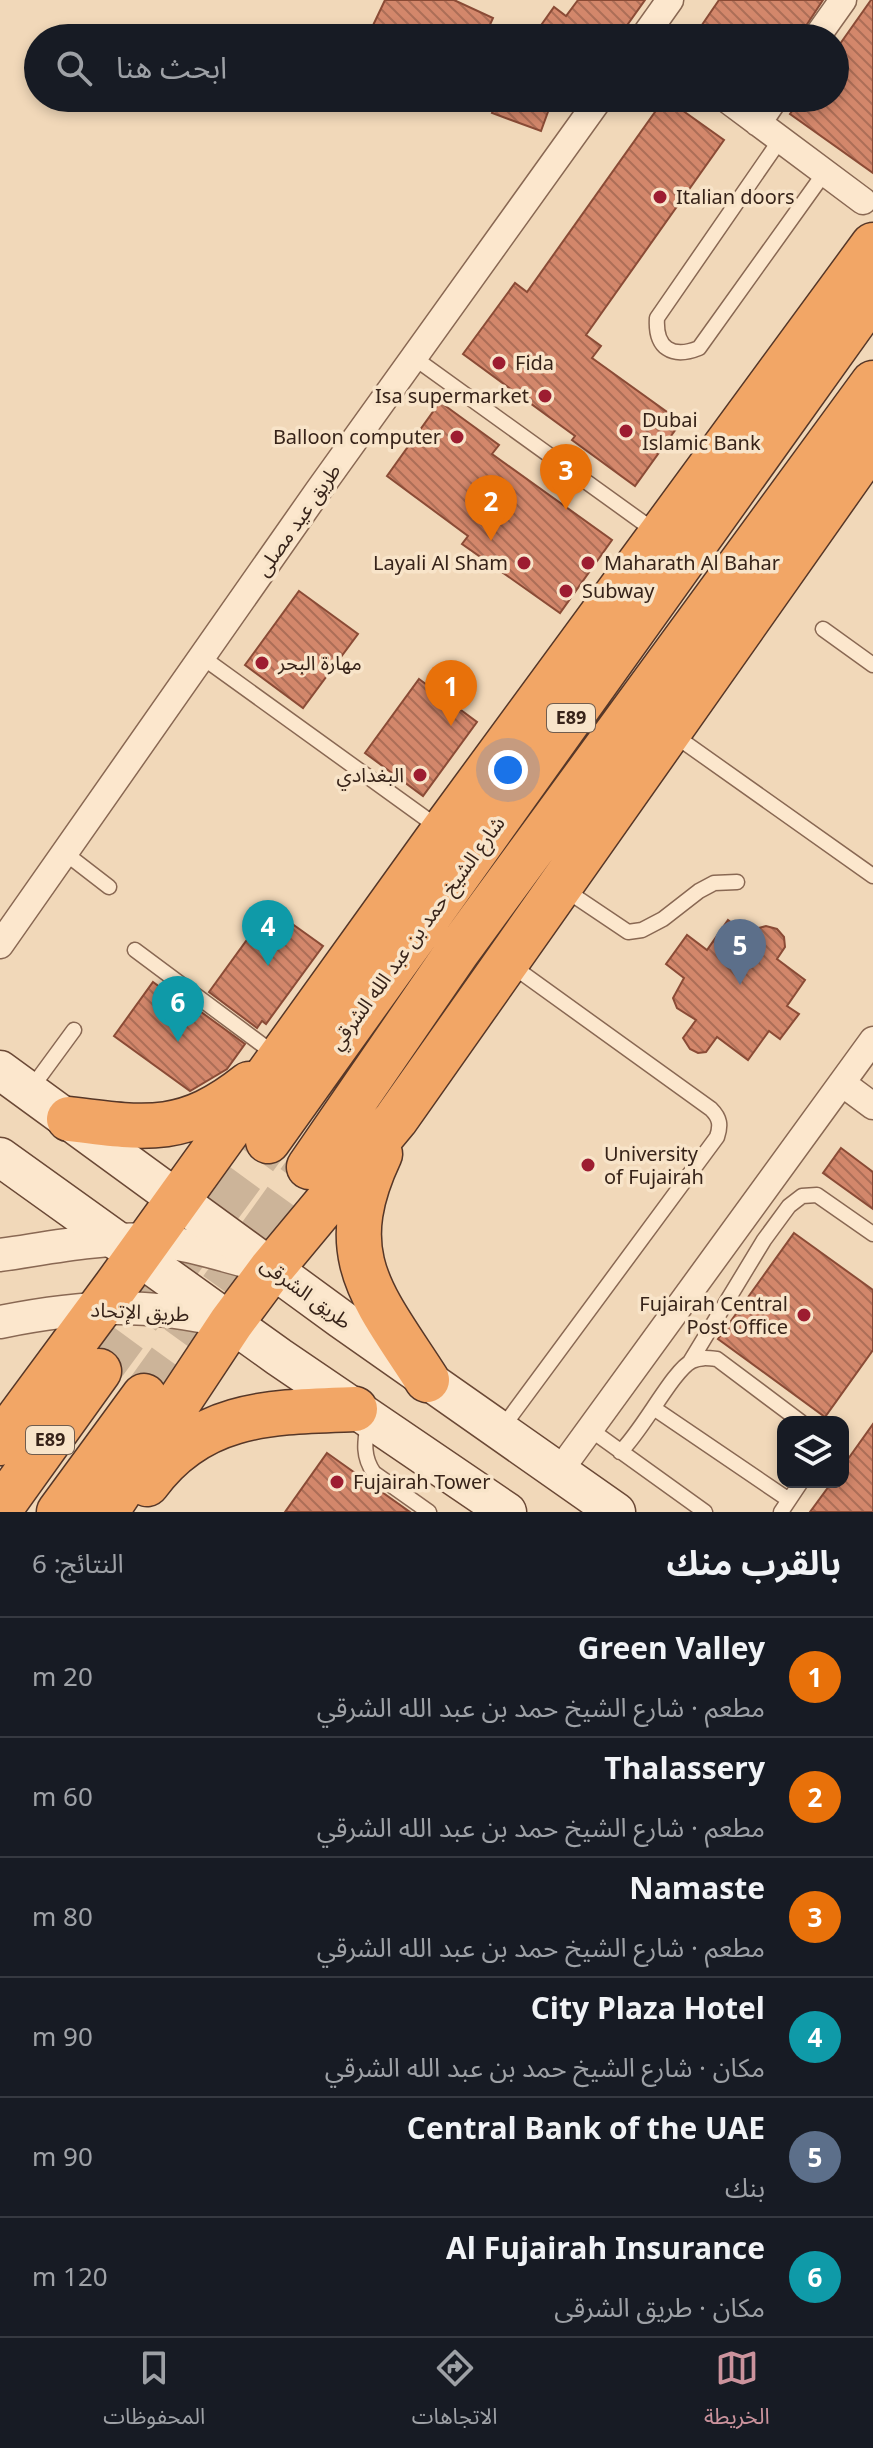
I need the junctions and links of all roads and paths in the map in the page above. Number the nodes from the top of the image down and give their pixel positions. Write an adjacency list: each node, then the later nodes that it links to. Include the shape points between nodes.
1 (670, 0): 3 (street)
2 (843, 0): 4 (street)
3 (654, 24)
4 (826, 24)
5 (590, 112): 14 (street, طريق عيد مصلى)
6 (743, 112): 8 (street)
7 (765, 112): 8 (street)
8 (758, 123): 9 (street)
9 (780, 140): 10 (street); 10 (lane, via 657,318 656,332 673,352 699,348)
10 (825, 172): 11 (street)
11 (863, 201)
12 (873, 245): 17 (highway)
13 (873, 295): 39 (highway, شارع الشيخ حمد بن عبد الله الشرقي / E89)
14 (413, 357): 17 (lane); 19 (street, طريق عيد مصلى)
15 (873, 383): 41 (highway, E89, via 457,952)
16 (873, 442): 21 (highway)
17 (659, 534): 22 (highway)
18 (823, 629): 20 (lane)
19 (202, 657): 22 (lane); 23 (street, طريق عيد مصلى)
20 (873, 665)
21 (669, 731): 24 (lane); 26 (highway)
22 (443, 831): 33 (highway)
23 (65, 853): 27 (lane); 28 (street, طريق عيد مصلى)
24 (873, 876)
25 (737, 882): 26 (lane, via 714,883 663,919 628,932)
26 (560, 886): 30 (highway)
27 (109, 887)
28 (0, 945)
29 (135, 950): 33 (lane)
30 (507, 962): 38 (highway); 56 (lane, via 711,1109 720,1129)
31 (74, 1030): 34 (lane)
32 (873, 1042): 35 (street)
33 (278, 1060): 37 (highway, via 232,1098 174,1125); 43 (highway)
34 (15, 1080): 37 (main road, طريق الشرقى)
35 (842, 1083): 36 (street); 55 (street)
36 (873, 1106)
37 (69, 1119): 43 (main road, طريق الشرقى)
38 (396, 1119): 45 (highway); 50 (highway, via 362,1196 358,1248 374,1298)
39 (268, 1141)
40 (0, 1157): 43 (main road, طريق الشرقى)
41 (309, 1167)
42 (873, 1234): 48 (lane, via 817,1195 802,1196 764,1240)
43 (138, 1249): 44 (street); 45 (main road, طريق الشرقى); 46 (street, طريق اﻹتحاد); 47 (main road, طريق الشرقى); 47 (street, طريق اﻹتحاد, via 167,1310); 57 (highway)
44 (0, 1255)
45 (285, 1278): 47 (highway); 50 (main road, طريق الشرقى)
46 (0, 1322)
47 (245, 1333): 53 (main road, طريق الشرقى); 64 (highway)
48 (690, 1362): 52 (lane); 54 (lane, via 717,1359)
49 (99, 1371): 62 (highway, E89)
50 (427, 1380): 56 (main road, طريق الشرقى)
51 (144, 1396): 63 (highway, E89)
52 (655, 1409): 58 (lane); 61 (lane)
53 (362, 1413): 65 (highway, via 277,1412 206,1431 175,1452); 66 (lane, via 368,1465); 67 (main road, طريق الشرقى)
54 (793, 1416)
55 (591, 1430): 58 (lane); 59 (street)
56 (500, 1432): 59 (main road, طريق الشرقى)
57 (0, 1443)
58 (620, 1452): 69 (lane)
59 (558, 1473): 68 (main road, طريق الشرقى)
60 (797, 1488): 61 (lane)
61 (785, 1506)
62 (0, 1509)
63 (59, 1512)
64 (106, 1512)
65 (126, 1512)
66 (429, 1512)
67 (507, 1512)
68 (616, 1512)
69 (705, 1512)

